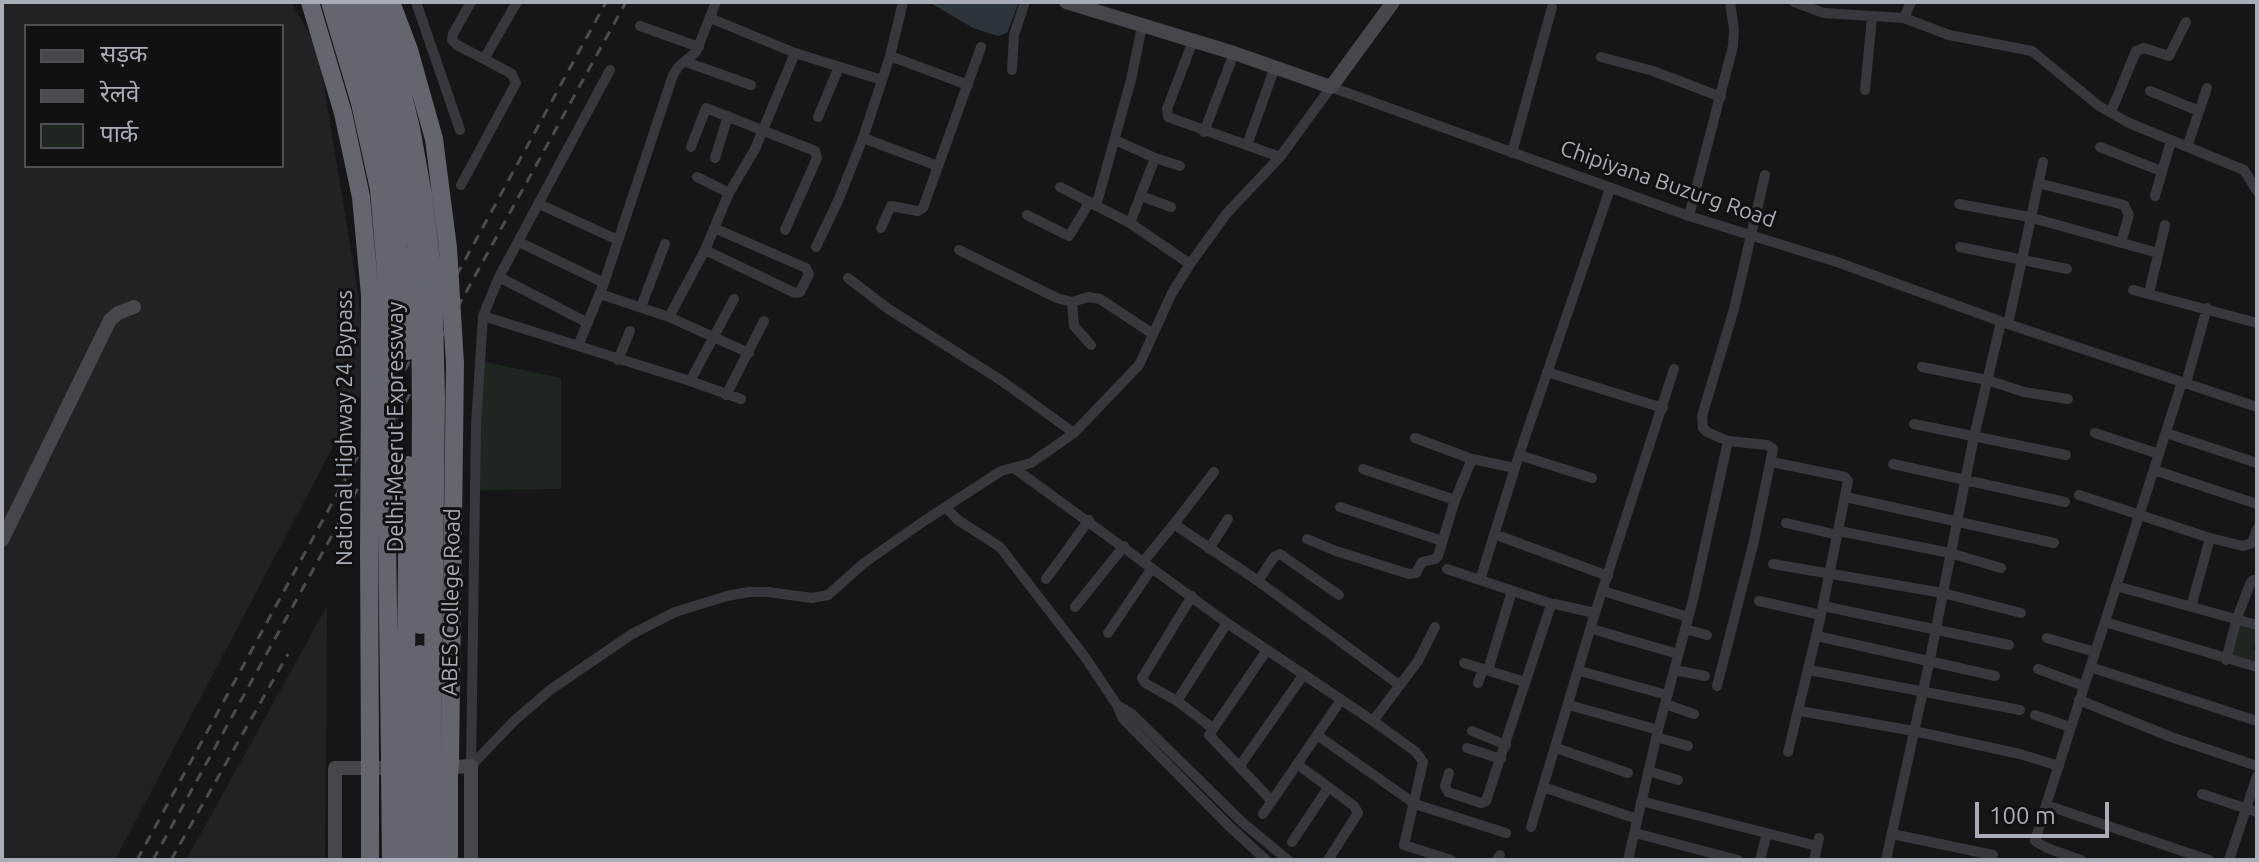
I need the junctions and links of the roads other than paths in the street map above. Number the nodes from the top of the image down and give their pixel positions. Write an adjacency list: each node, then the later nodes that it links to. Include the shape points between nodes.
1 (310, 2): 298 (highway, National Highway 24 Bypass, bridge, via 361,197 370,295)
2 (330, 2): 273 (highway, bridge, via 379,189 388,295 386,460)
3 (343, 2): 115 (highway, Delhi-Meerut Expressway, via 373,101)
4 (357, 2): 115 (highway, Delhi-Meerut Expressway, via 401,158 416,245)
5 (374, 2): 138 (highway, bridge, via 411,128 433,275)
6 (391, 2): 273 (highway, bridge, via 434,139 455,364)
7 (416, 2): 52 (street)
8 (471, 2): 34 (street, via 452,40)
9 (517, 2): 34 (street)
10 (716, 2): 22 (street)
11 (1025, 2): 39 (street, via 1014,35)
12 (1066, 2): 18 (street, Chipiyana Buzurg Road)
13 (1393, 2): 43 (street)
14 (1730, 2): 47 (street, via 1733,46)
15 (1794, 2): 20 (street)
16 (1911, 2): 23 (street)
17 (903, 3): 32 (street)
18 (1087, 5): 26 (street, Chipiyana Buzurg Road)
19 (1552, 7): 62 (street)
20 (1824, 8): 21 (street)
21 (1872, 17): 23 (street); 45 (street)
22 (710, 18): 28 (street); 30 (street)
23 (1904, 18): 49 (street, via 1949,35 2037,53)
24 (2186, 22): 49 (street, via 2169,56 2144,48 2136,51)
25 (640, 26): 28 (street)
26 (1142, 26): 27 (street, Chipiyana Buzurg Road); 56 (street)
27 (1193, 41): 31 (street, Chipiyana Buzurg Road); 54 (street, via 1166,113)
28 (699, 47): 35 (street)
29 (981, 47): 42 (street)
30 (795, 53): 36 (street); 53 (street)
31 (1234, 53): 37 (street, Chipiyana Buzurg Road); 54 (street)
32 (890, 56): 40 (street); 42 (street)
33 (1601, 57): 47 (street)
34 (484, 59): 73 (street, via 512,74 516,83)
35 (686, 62): 41 (street); 93 (street, via 673,75)
36 (839, 67): 40 (street); 51 (street)
37 (1275, 67): 43 (street, Chipiyana Buzurg Road); 58 (street)
38 (610, 70): 80 (street, ABES College Road)
39 (1012, 70)
40 (882, 80): 55 (street)
41 (751, 85)
42 (968, 85): 67 (street)
43 (1331, 87): 62 (street, Chipiyana Buzurg Road); 63 (street)
44 (2207, 88): 48 (street)
45 (1865, 90)
46 (2150, 91): 48 (street)
47 (1721, 97): 85 (street)
48 (2199, 111): 61 (street)
49 (2111, 112): 57 (street)
50 (728, 116): 53 (street); 59 (street, via 705,109); 64 (street)
51 (818, 117)
52 (460, 130)
53 (763, 132): 77 (street); 91 (street, via 817,155)
54 (1204, 132): 58 (street)
55 (863, 138): 67 (street); 97 (street)
56 (1115, 140): 65 (street); 82 (street)
57 (2171, 141): 61 (street); 69 (street)
58 (1247, 145): 63 (street)
59 (691, 147)
60 (2100, 147): 69 (street)
61 (2187, 147): 76 (street, via 2244,170)
62 (1512, 153): 75 (street, Chipiyana Buzurg Road)
63 (1280, 157): 103 (street, via 1227,213)
64 (715, 158)
65 (1155, 158): 68 (street); 78 (street)
66 (2043, 162): 72 (street)
67 (938, 166): 90 (street, via 922,210 893,205)
68 (1180, 166)
69 (2161, 171): 79 (street)
70 (1765, 175): 92 (street)
71 (697, 177): 77 (street)
72 (2038, 183): 86 (street); 95 (street, via 2124,205 2129,215)
73 (461, 185)
74 (1060, 187): 82 (street)
75 (1610, 189): 85 (street, Chipiyana Buzurg Road); 131 (street)
76 (2257, 191)
77 (729, 193): 89 (street)
78 (1141, 196): 83 (street); 87 (street)
79 (2155, 196)
80 (539, 204): 93 (street); 94 (street, ABES College Road)
81 (1959, 204): 86 (street)
82 (1093, 205): 84 (street, via 1069,236); 87 (street)
83 (1171, 207)
84 (1027, 215)
85 (1689, 216): 92 (street, Chipiyana Buzurg Road)
86 (2029, 217): 95 (street); 102 (street)
87 (1130, 223): 103 (street)
88 (2165, 225): 101 (street)
89 (714, 228): 99 (street); 99 (street, via 806,268 809,274 795,293)
90 (881, 228)
91 (785, 230)
92 (1752, 238): 120 (street, Chipiyana Buzurg Road, via 1837,262); 147 (street, via 1702,416 1703,428)
93 (618, 240): 107 (street)
94 (519, 242): 105 (street, ABES College Road); 107 (street)
95 (2121, 243): 101 (street)
96 (665, 244): 113 (street)
97 (816, 247)
98 (1960, 247): 102 (street)
99 (705, 250): 117 (street)
100 (959, 250): 111 (street)
101 (2158, 253): 109 (street)
102 (2020, 258): 104 (street); 120 (street)
103 (1190, 264): 123 (street)
104 (2067, 269)
105 (499, 277): 116 (street, ABES College Road); 119 (street)
106 (848, 278): 142 (street)
107 (602, 288): 113 (street); 119 (street)
108 (2133, 290): 109 (street)
109 (2149, 293): 114 (street)
110 (734, 299): 124 (street)
111 (1072, 302): 123 (street, via 1100,299); 125 (street, via 1074,326)
112 (134, 307): 180 (street, via 110,320)
113 (641, 307): 117 (street)
114 (2207, 308): 121 (street); 134 (street)
115 (414, 312): 138 (highway, Delhi-Meerut Expressway, bridge)
116 (483, 316): 126 (street); 270 (street, ABES College Road)
117 (669, 317): 124 (street)
118 (764, 321): 127 (street)
119 (588, 323): 126 (street)
120 (2005, 323): 132 (street); 134 (street, Chipiyana Buzurg Road)
121 (2257, 323)
122 (630, 331): 128 (street)
123 (1153, 334): 142 (street, via 1139,365)
124 (713, 337): 127 (street); 133 (street)
125 (1091, 345)
126 (578, 346): 128 (street)
127 (749, 353): 135 (street)
128 (618, 360): 133 (street)
129 (1922, 367): 132 (street)
130 (1674, 369): 140 (street)
131 (1547, 372): 140 (street); 149 (street)
132 (1987, 380): 137 (street); 145 (street)
133 (690, 381): 135 (street)
134 (2184, 382): 139 (street, Chipiyana Buzurg Road); 144 (street)
135 (726, 395): 136 (street)
136 (741, 399)
137 (2068, 399)
138 (422, 405): 273 (highway, Delhi-Meerut Expressway); 273 (highway)
139 (2257, 407)
140 (1663, 408): 190 (street)
141 (1914, 424): 145 (street)
142 (1074, 433): 155 (street, via 1031,463)
143 (2095, 433): 148 (street)
144 (2166, 433): 148 (street); 153 (street)
145 (1974, 436): 150 (street); 161 (street)
146 (1415, 438): 151 (street)
147 (1728, 441): 152 (street, via 1772,447); 209 (street)
148 (2159, 454): 158 (street)
149 (1519, 455): 156 (street); 160 (street)
150 (2066, 455)
151 (1472, 459): 156 (street); 164 (street)
152 (1772, 462): 163 (street, via 1845,477); 242 (street)
153 (2257, 463)
154 (1893, 464): 161 (street)
155 (1014, 468): 168 (street, via 1001,471); 171 (street)
156 (1515, 468): 176 (street)
157 (1363, 469): 164 (street)
158 (2154, 470): 166 (street); 169 (street)
159 (1214, 472): 174 (street)
160 (1592, 478)
161 (1965, 481): 165 (street); 172 (street)
162 (2079, 495): 169 (street)
163 (1846, 497): 172 (street); 175 (street)
164 (1455, 500): 181 (street)
165 (2065, 502)
166 (2257, 504)
167 (1340, 507): 181 (street)
168 (946, 508): 249 (street, via 1009,558); 270 (street, via 828,595 727,596 675,612 632,634 550,690)
169 (2139, 515): 178 (street); 196 (street)
170 (1228, 519): 184 (street)
171 (1089, 520): 183 (street); 192 (street)
172 (1958, 521): 182 (street); 185 (street)
173 (1786, 523): 175 (street)
174 (1174, 524): 184 (street); 187 (street)
175 (1838, 533): 185 (street); 191 (street)
176 (1494, 534): 190 (street); 193 (street)
177 (2256, 536): 178 (street, via 2243,546)
178 (2210, 538): 205 (street)
179 (1307, 539): 181 (street, via 1413,574 1424,561 1437,558)
180 (2, 540)
181 (1442, 541)
182 (2054, 543)
183 (1124, 546): 187 (street); 204 (street)
184 (1209, 549): 195 (street)
185 (1950, 553): 188 (street); 199 (street)
186 (1773, 564): 191 (street)
187 (1148, 565): 201 (street); 218 (street)
188 (2001, 568)
189 (1447, 569): 193 (street)
190 (1608, 576): 198 (street)
191 (1830, 576): 199 (street); 206 (street)
192 (1046, 579)
193 (1480, 580): 197 (street)
194 (2257, 580): 210 (street, via 2251,581)
195 (1258, 581): 200 (street, via 1280,554); 241 (street)
196 (2116, 586): 205 (street); 211 (street)
197 (1512, 591): 203 (street); 232 (street)
198 (1603, 591): 207 (street); 209 (street)
199 (1943, 593): 208 (street); 217 (street)
200 (1339, 595)
201 (1192, 596): 212 (street); 248 (street, via 1143,674 1145,683)
202 (1759, 601): 206 (street)
203 (1552, 604): 207 (street); 239 (street)
204 (1075, 607)
205 (2191, 607): 210 (street)
206 (1822, 611): 217 (street); 220 (street)
207 (1595, 613): 215 (street)
208 (2021, 613)
209 (1688, 617): 216 (street)
210 (2237, 618): 213 (street); 227 (street)
211 (2105, 622): 224 (street); 227 (street)
212 (1227, 623): 223 (street); 248 (street)
213 (2257, 625)
214 (1435, 627): 241 (street, via 1418,661)
215 (1592, 629): 225 (street); 235 (street)
216 (1685, 629): 219 (street); 225 (street)
217 (1935, 629): 222 (street); 226 (street)
218 (1108, 633)
219 (1707, 635)
220 (1817, 636): 226 (street); 234 (street)
221 (2047, 638): 224 (street)
222 (2009, 645)
223 (1267, 650): 236 (street); 257 (street)
224 (2095, 652): 229 (street)
225 (1678, 654): 233 (street)
226 (1930, 659): 238 (street); 244 (street)
227 (2226, 660): 230 (street)
228 (1464, 663): 232 (street)
229 (2090, 667): 243 (street); 256 (street)
230 (2257, 667)
231 (2038, 669): 243 (street)
232 (1486, 670): 239 (street); 240 (street)
233 (1674, 670): 237 (street); 246 (street)
234 (1809, 670): 244 (street); 252 (street)
235 (1580, 671): 246 (street); 250 (street)
236 (1304, 674): 245 (street); 274 (street)
237 (1705, 676)
238 (1995, 676)
239 (1525, 682): 263 (street)
240 (1478, 683)
241 (1398, 684): 255 (street)
242 (1717, 686)
243 (2084, 686): 247 (street)
244 (1923, 691): 251 (street); 260 (street)
245 (1341, 700): 255 (street); 262 (street)
246 (1666, 700): 253 (street); 261 (street)
247 (2079, 700): 258 (street); 272 (street)
248 (1177, 701): 257 (street)
249 (1117, 705): 305 (street, via 1131,728); 306 (street)
250 (1569, 705): 261 (street); 266 (street)
251 (2020, 710)
252 (1800, 711): 260 (street); 267 (street)
253 (1694, 714)
254 (2035, 715): 258 (street)
255 (1373, 721): 285 (street, via 1421,756)
256 (2257, 721)
257 (1211, 727): 274 (street, via 1211,740)
258 (2070, 727): 271 (street)
259 (1472, 731): 263 (street)
260 (1914, 731): 271 (street); 294 (street)
261 (1657, 733): 264 (street); 275 (street)
262 (1317, 735): 269 (street); 285 (street)
263 (1506, 745): 268 (street)
264 (1688, 746)
265 (1467, 748): 268 (street)
266 (1556, 748): 277 (street); 280 (street)
267 (1788, 752)
268 (1501, 759): 276 (street, via 1484,802 1448,792)
269 (1297, 764): 281 (street); 283 (street)
270 (471, 766): 297 (street, via 335,768); 304 (street, ABES College Road)
271 (2059, 766): 286 (street)
272 (2257, 766)
273 (419, 767): 299 (highway); 300 (highway, Delhi-Meerut Expressway); 301 (highway, Delhi-Meerut Expressway); 302 (highway); 303 (highway)
274 (1239, 767): 283 (street)
275 (1648, 771): 279 (street); 284 (street)
276 (1449, 773)
277 (1628, 773)
278 (2257, 776): 287 (street)
279 (1678, 780)
280 (1543, 787): 289 (street); 290 (street)
281 (1328, 788): 295 (street); 307 (street, via 1358,813)
282 (2202, 794): 287 (street)
283 (1271, 800): 288 (street)
284 (1641, 801): 289 (street); 293 (street)
285 (1415, 804): 291 (street); 308 (street, via 1404,845)
286 (2046, 805): 314 (street, via 2035,841); 315 (street)
287 (2252, 810): 316 (street)
288 (1263, 814)
289 (1637, 819): 292 (street)
290 (1531, 827)
291 (1506, 833)
292 (1635, 833): 309 (street); 310 (street)
293 (1767, 833): 311 (street); 312 (street, via 1818,842)
294 (1892, 834): 296 (street); 313 (street)
295 (1292, 842)
296 (1993, 855)
297 (335, 860)
298 (370, 860)
299 (391, 860)
300 (405, 860)
301 (418, 860)
302 (431, 860)
303 (449, 860)
304 (471, 860)
305 (1266, 860)
306 (1288, 860)
307 (1328, 860)
308 (1451, 860)
309 (1628, 860)
310 (1738, 860)
311 (1760, 860)
312 (1814, 860)
313 (1886, 860)
314 (2081, 860)
315 (2209, 860)
316 (2229, 860)

